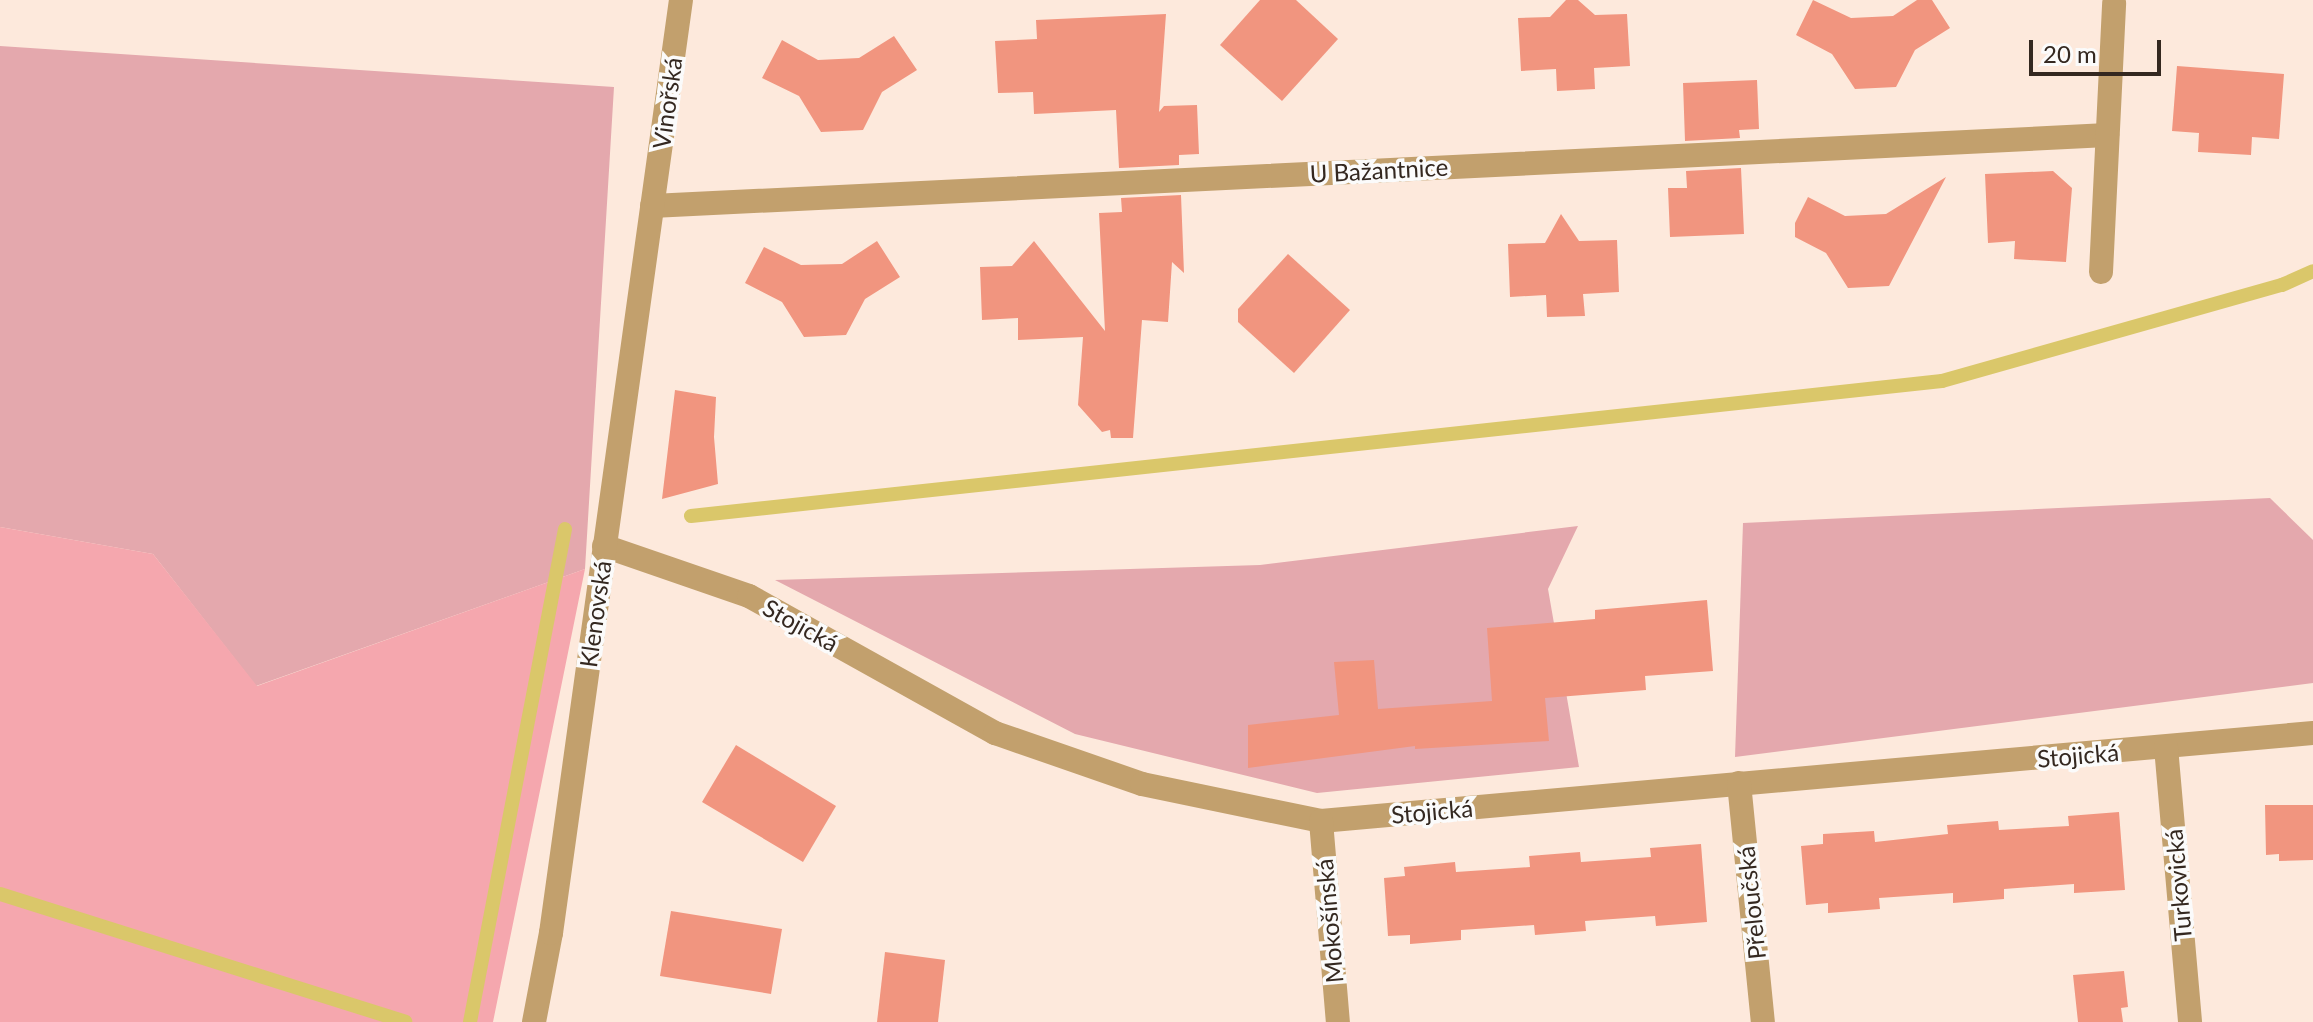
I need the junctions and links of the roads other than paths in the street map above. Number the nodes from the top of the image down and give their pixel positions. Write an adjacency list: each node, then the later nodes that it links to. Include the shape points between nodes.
1 (681, 0): 4 (street, Vinořská)
2 (2114, 3): 3 (street)
3 (2107, 135): 4 (street, U Bažantnice); 5 (street)
4 (652, 206): 6 (street, Klenovská)
5 (2101, 272)
6 (604, 546): 10 (street, Stojická, via 749,596 995,733 1142,784); 11 (street, Klenovská)
7 (2313, 733): 8 (street, Stojická)
8 (2166, 747): 9 (street, Stojická); 14 (street, Turkovická)
9 (1739, 783): 10 (street, Stojická); 13 (street, Přeloučská)
10 (1321, 821): 12 (street, Mokošínská)
11 (534, 1022)
12 (1338, 1022)
13 (1763, 1022)
14 (2190, 1022)

